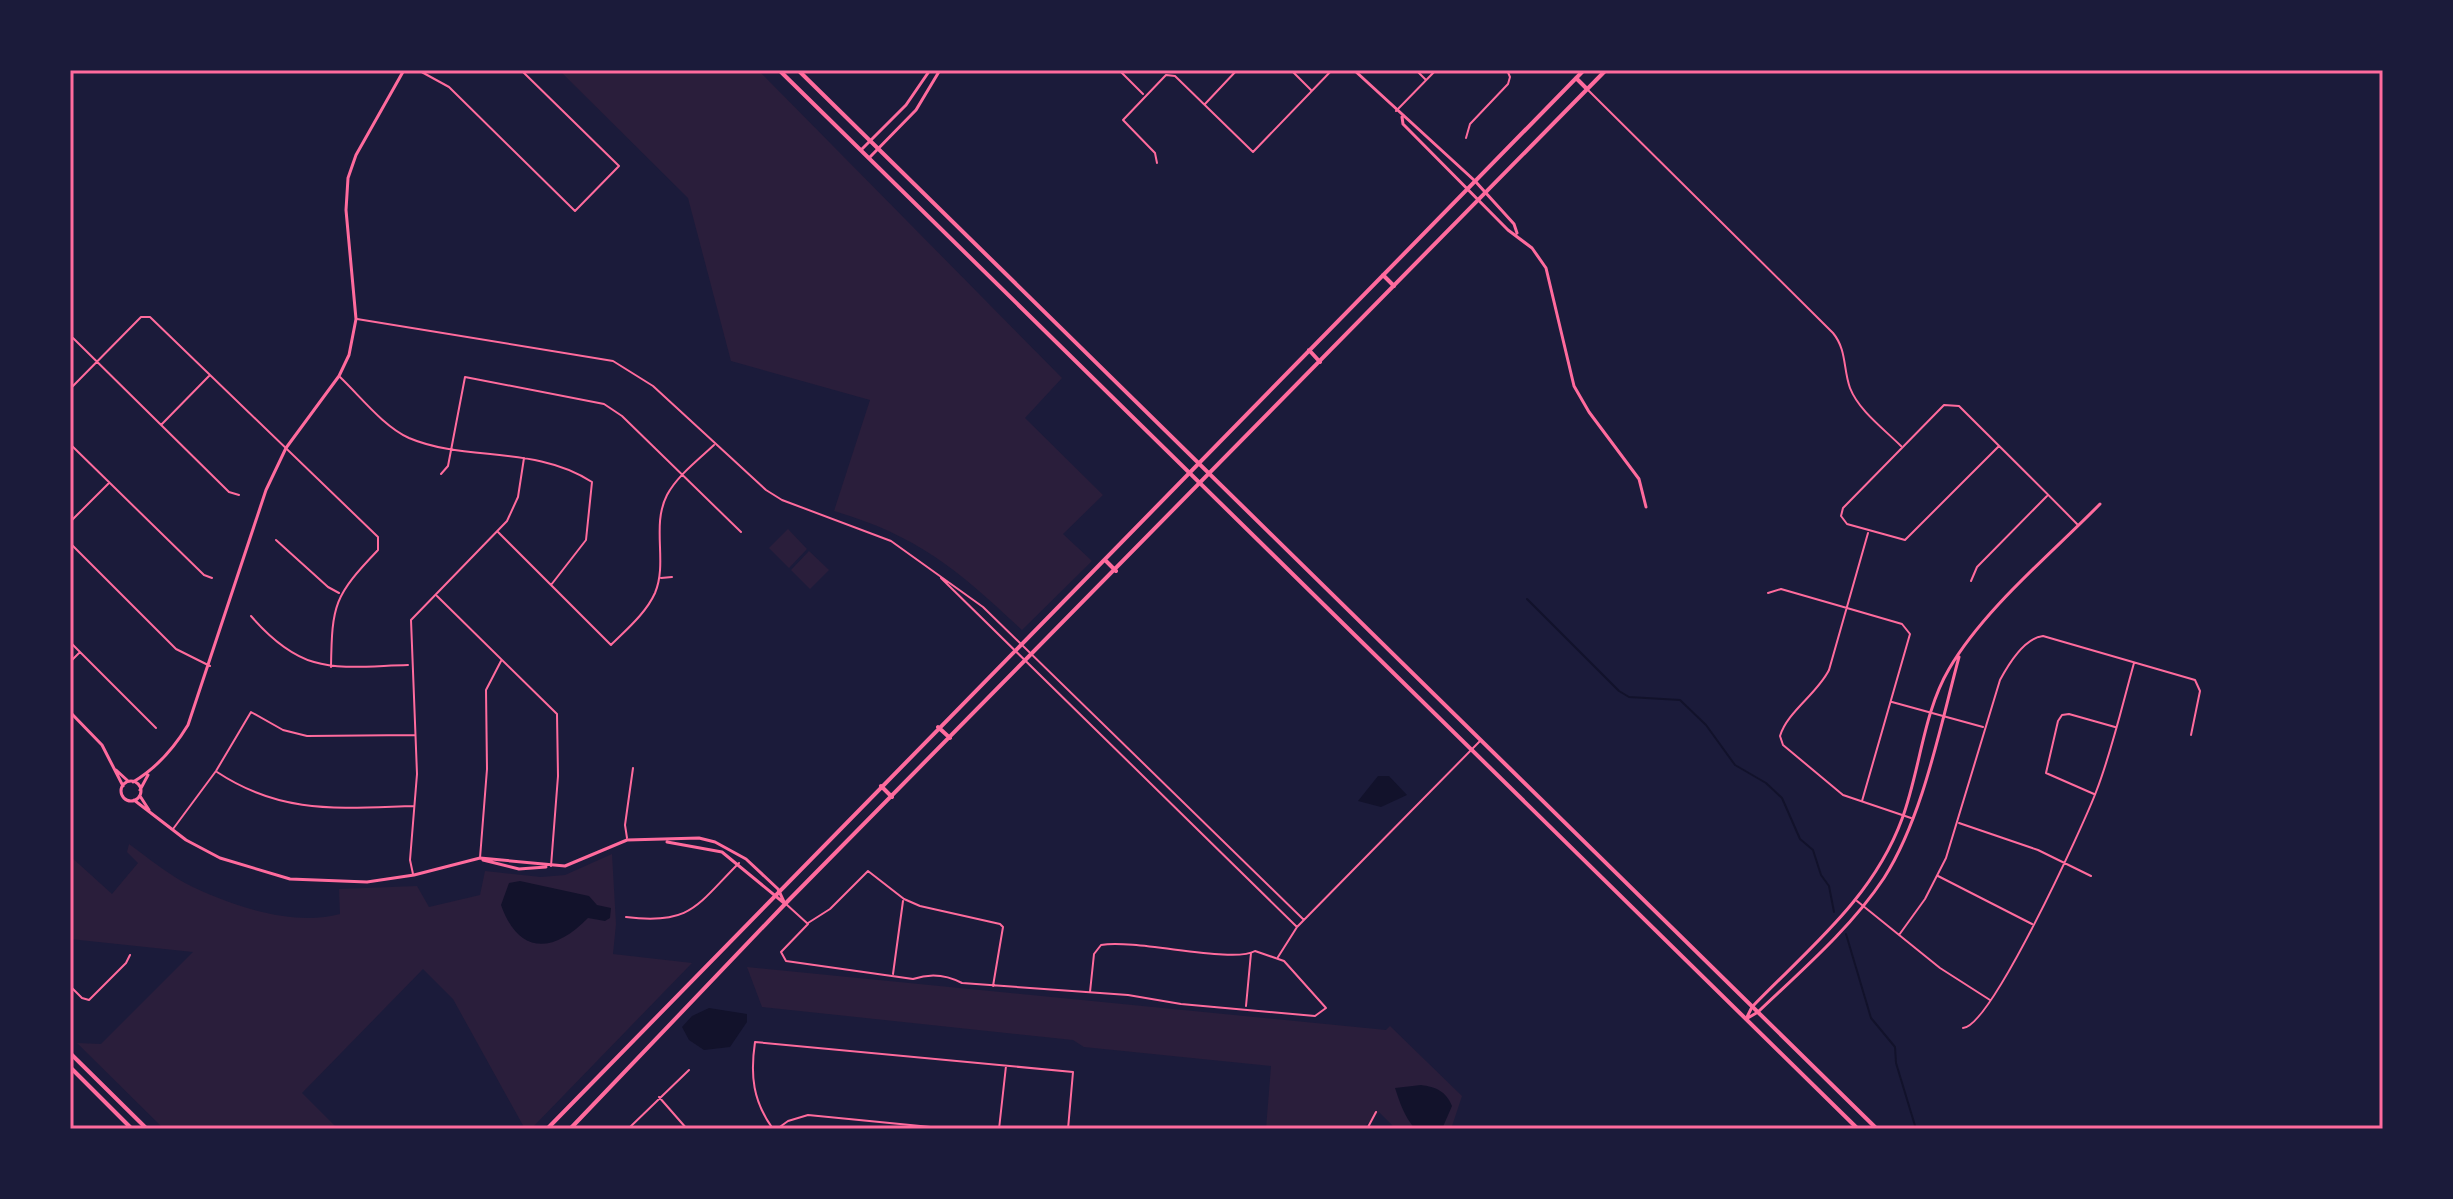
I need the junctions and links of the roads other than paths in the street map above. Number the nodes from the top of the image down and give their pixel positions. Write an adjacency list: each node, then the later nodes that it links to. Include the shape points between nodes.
1 (404, 70): 39 (street, via 348,178)
2 (418, 70): 3 (street, via 449,87 575,211 619,166)
3 (521, 70)
4 (779, 70): 29 (main road)
5 (798, 70): 27 (main road)
6 (930, 70): 27 (street, via 906,105)
7 (940, 70): 28 (street, via 916,110)
8 (1119, 70): 22 (street)
9 (1237, 70): 23 (street)
10 (1291, 70): 21 (street)
11 (1332, 70): 21 (street)
12 (1354, 70): 24 (street)
13 (1416, 70): 19 (street)
14 (1436, 70): 19 (street)
15 (1507, 70): 26 (street, via 1510,77 1465,129)
16 (1584, 70): 18 (main road)
17 (1606, 70): 20 (main road)
18 (1576, 78): 20 (main road); 32 (main road)
19 (1426, 80): 24 (street)
20 (1587, 89): 34 (main road); 52 (street, via 1833,333 1857,400)
21 (1312, 91): 23 (street, via 1253,152)
22 (1144, 95): 23 (street, via 1170,74); 31 (street, via 1123,120 1155,153)
23 (1204, 105)
24 (1396, 111): 25 (street)
25 (1402, 117): 32 (street); 33 (street)
26 (1466, 138)
27 (870, 140): 28 (main road); 29 (street)
28 (878, 148): 30 (street); 55 (main road)
29 (861, 150): 30 (main road)
30 (869, 158): 56 (main road)
31 (1157, 163)
32 (1475, 181): 33 (main road); 34 (street)
33 (1467, 189): 35 (street); 37 (main road)
34 (1486, 193): 35 (main road); 36 (street)
35 (1479, 200): 36 (street); 38 (main road)
36 (1518, 234): 65 (street, via 1552,282 1574,386 1639,479)
37 (1383, 275): 38 (main road); 41 (main road)
38 (1394, 286): 43 (main road)
39 (356, 319): 45 (street); 49 (street, via 613,361 653,386)
40 (73, 338): 42 (street)
41 (1309, 350): 43 (main road); 55 (main road)
42 (97, 362): 44 (street, via 147,316); 46 (street); 47 (street)
43 (1320, 362): 58 (main road)
44 (210, 376): 47 (street); 53 (street)
45 (339, 376): 51 (street, via 399,432); 53 (street)
46 (70, 389)
47 (161, 425): 62 (street, via 229,492)
48 (70, 444): 60 (street)
49 (714, 444): 59 (street); 75 (street, via 782,500 879,535)
50 (1999, 446): 52 (street, via 1951,403); 63 (street); 68 (street, via 1905,540)
51 (452, 447): 54 (street); 57 (street); 59 (street, via 465,377 604,404)
52 (1903, 447): 68 (street, via 1843,508 1847,524)
53 (286, 448): 81 (street, via 381,543); 97 (street, via 266,490)
54 (524, 458): 69 (street, via 518,497); 80 (street, via 568,468 592,482 586,540)
55 (1198, 462): 56 (main road); 58 (main road)
56 (1188, 473): 61 (main road); 73 (main road)
57 (441, 474)
58 (1210, 474): 61 (main road); 110 (main road)
59 (683, 475): 70 (street); 78 (street, via 661,509)
60 (109, 483): 66 (street); 77 (street)
61 (1200, 485): 74 (main road); 111 (main road)
62 (239, 495)
63 (2048, 495): 67 (street); 79 (street, via 1977,567)
64 (2100, 504): 67 (street)
65 (1646, 507)
66 (70, 522)
67 (2079, 526): 91 (street)
68 (1869, 531): 84 (street)
69 (498, 532): 80 (street); 83 (street)
70 (741, 532)
71 (276, 540): 81 (street)
72 (70, 543): 97 (street, via 176,649)
73 (1105, 560): 74 (main road); 87 (main road)
74 (1116, 571): 90 (main road)
75 (935, 572): 87 (street); 88 (street)
76 (672, 577): 78 (street)
77 (212, 578)
78 (659, 578): 80 (street, via 647,607 611,645)
79 (1971, 581)
80 (551, 585)
81 (340, 593): 98 (street, via 332,620)
82 (1768, 593): 84 (street, via 1781,589)
83 (436, 595): 92 (street); 96 (street, via 411,620)
84 (1847, 608): 99 (street, via 1908,630); 123 (street, via 1825,679 1780,736 1783,745 1830,787)
85 (251, 616): 98 (street, via 304,660)
86 (70, 642): 89 (street)
87 (1021, 643): 88 (main road); 90 (street)
88 (1014, 650): 93 (street); 103 (main road)
89 (80, 652): 94 (street); 106 (street)
90 (1033, 654): 93 (main road); 147 (street)
91 (1960, 654): 101 (street, via 1942,681); 102 (street)
92 (502, 660): 132 (street, via 486,690 487,780); 136 (street, via 557,714)
93 (1026, 661): 109 (main road); 150 (street)
94 (70, 662)
95 (2134, 662): 104 (street, via 2038,636 2006,669); 105 (street); 108 (street, via 2198,684)
96 (411, 664): 98 (street); 107 (street)
97 (210, 666): 115 (street, via 188,725)
98 (331, 667)
99 (1891, 702): 101 (street); 123 (street)
100 (70, 712): 113 (street, via 102,745)
101 (1932, 713): 102 (street); 126 (street)
102 (1942, 715): 104 (street); 127 (street)
103 (938, 727): 109 (main road); 118 (main road)
104 (1985, 727): 128 (street)
105 (2115, 727): 120 (street); 120 (street, via 2062,715 2045,766 2046,773)
106 (156, 728)
107 (415, 735): 114 (street, via 307,736 251,712); 124 (street)
108 (2191, 735)
109 (950, 738): 121 (main road)
110 (1481, 740): 111 (street); 161 (main road)
111 (1472, 750): 147 (street); 163 (main road)
112 (633, 768): 130 (street)
113 (116, 770): 116 (street); 117 (street)
114 (216, 771): 124 (street, via 252,792 310,808); 129 (street)
115 (150, 772): 116 (street); 119 (street)
116 (131, 782): 117 (street); 119 (street)
117 (123, 786): 122 (street, via 124,797)
118 (881, 786): 121 (main road); 140 (main road)
119 (140, 792): 122 (street); 125 (street)
120 (2095, 794): 134 (street)
121 (892, 797): 144 (main road)
122 (134, 800): 125 (street)
123 (1862, 803): 126 (street)
124 (414, 806): 137 (street)
125 (151, 813): 129 (street)
126 (1904, 816): 127 (street); 143 (street, via 1882,864)
127 (1912, 818): 145 (street, via 1890,868)
128 (1959, 823): 134 (street); 138 (street)
129 (173, 829): 137 (street, via 237,865 290,879 367,882)
130 (627, 840): 131 (street); 136 (street, via 589,858)
131 (664, 841): 133 (street, via 699,838); 135 (street, via 715,850)
132 (480, 858): 136 (street); 136 (street, via 519,869); 137 (street)
133 (744, 858): 135 (street); 140 (street)
134 (2063, 862): 139 (street); 149 (street)
135 (739, 863): 141 (street); 146 (street, via 696,907 677,918)
136 (550, 866)
137 (414, 875)
138 (1938, 876): 149 (street); 151 (street)
139 (2091, 876)
140 (778, 889): 141 (main road); 144 (street)
141 (773, 895): 144 (street); 173 (main road)
142 (904, 899): 148 (street, via 868,871); 155 (street); 157 (street, via 1000,924)
143 (1857, 900): 145 (street); 161 (street)
144 (785, 904): 148 (street); 174 (main road)
145 (1863, 906): 151 (street); 162 (street)
146 (626, 917)
147 (1304, 920): 150 (street)
148 (808, 924): 155 (street, via 781,952 786,961)
149 (2033, 924): 159 (street)
150 (1297, 927): 154 (street)
151 (1899, 935): 159 (street)
152 (1251, 953): 154 (street); 158 (street, via 1241,957 1176,947 1101,945 1094,954); 160 (street)
153 (130, 955): 156 (street, via 89,1000)
154 (1278, 958): 160 (street, via 1326,1003 1324,1012 1315,1016)
155 (893, 975): 157 (street, via 951,977)
156 (70, 986)
157 (993, 986): 158 (street)
158 (1090, 992): 160 (street)
159 (1992, 1001): 164 (street, via 1973,1026)
160 (1246, 1007)
161 (1752, 1007): 162 (main road); 163 (street)
162 (1758, 1012): 163 (street); 183 (main road)
163 (1746, 1019): 182 (main road)
164 (1963, 1028)
165 (70, 1053): 172 (main road)
166 (1006, 1065): 177 (street, via 755,1042 757,1103); 179 (street); 180 (street, via 1073,1072)
167 (70, 1067): 171 (main road)
168 (689, 1070): 169 (street)
169 (659, 1097): 175 (street); 176 (street)
170 (1376, 1112): 181 (street)
171 (132, 1129)
172 (147, 1129)
173 (547, 1129)
174 (570, 1129)
175 (628, 1129)
176 (687, 1129)
177 (775, 1129): 178 (street, via 808,1115)
178 (951, 1129)
179 (999, 1129)
180 (1068, 1129)
181 (1367, 1129)
182 (1858, 1129)
183 (1877, 1129)

